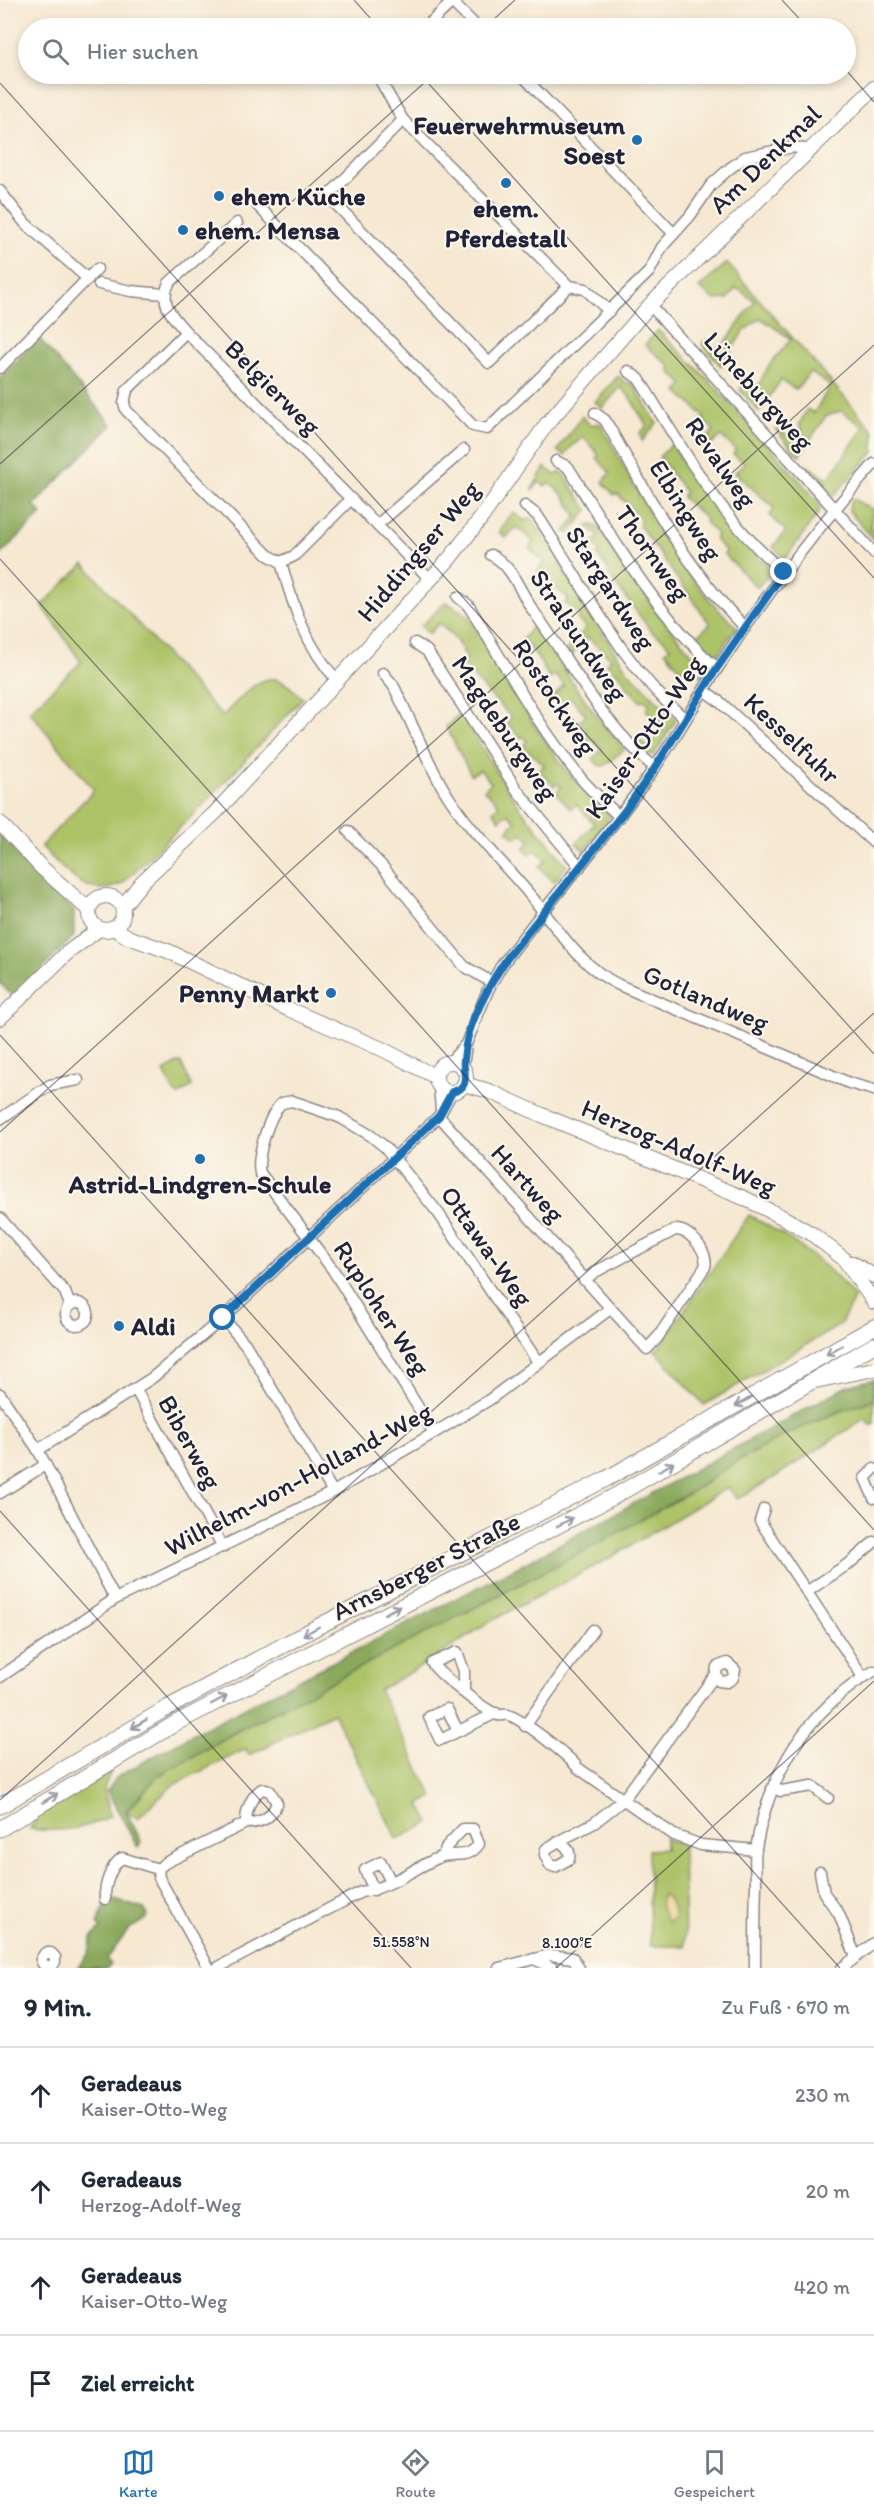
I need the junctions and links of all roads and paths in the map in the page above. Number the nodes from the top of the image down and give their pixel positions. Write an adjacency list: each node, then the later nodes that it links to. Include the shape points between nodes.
1 (435, 18): 2 (street, via 452,2)
2 (468, 18)
3 (382, 84): 6 (street)
4 (531, 84): 11 (street)
5 (874, 88): 7 (main road, Am Denkmal)
6 (403, 120): 15 (street); 15 (street, via 328,196 489,363)
7 (809, 150): 11 (street, via 793,147 745,157 711,185); 12 (main road, Am Denkmal)
8 (0, 191): 14 (street, via 25,223)
9 (257, 205): 18 (street, via 472,426 488,429)
10 (237, 223): 16 (street, via 169,283)
11 (674, 234): 18 (street, via 649,272)
12 (716, 239): 17 (main road, Hiddingser Weg)
13 (97, 269): 14 (street)
14 (93, 281): 16 (street); 20 (street)
15 (569, 286): 18 (street, via 585,290)
16 (164, 294): 19 (street, Belgierweg, via 171,315)
17 (650, 305): 28 (street, Lüneburgweg); 34 (main road, Hiddingser Weg, via 546,425 482,517)
18 (609, 311)
19 (186, 332): 26 (street, Belgierweg); 32 (street, via 127,390 126,410 268,555)
20 (0, 368)
21 (628, 371): 33 (street, Revalweg, via 639,379 737,526)
22 (595, 413): 36 (street, Elbingweg, via 605,420 687,559)
23 (464, 450): 29 (street)
24 (556, 461): 38 (street, Thornweg, via 568,467 665,612)
25 (874, 464): 28 (street, Kaiser-Otto-Weg)
26 (351, 499): 29 (street, Belgierweg); 32 (street, via 294,556)
27 (525, 506): 42 (street, Stargardweg, via 537,515 630,661)
28 (834, 508): 30 (street); 33 (street, Kaiser-Otto-Weg)
29 (377, 525): 34 (street, Belgierweg)
30 (874, 553)
31 (491, 555): 43 (street, Stralsundweg, via 504,562 610,723)
32 (281, 562): 40 (street, via 299,623 324,666)
33 (784, 572): 36 (street, Kaiser-Otto-Weg)
34 (431, 580): 40 (main road, Hiddingser Weg)
35 (458, 597): 44 (street, Rostockweg, via 468,605 565,758)
36 (745, 627): 38 (street, Kaiser-Otto-Weg)
37 (415, 643): 48 (street, Magdeburgweg, via 427,651 517,790)
38 (717, 668): 41 (street, Kaiser-Otto-Weg)
39 (384, 673): 50 (street, Gotlandweg, via 451,800)
40 (338, 681): 49 (main road, Hiddingser Weg, via 216,812 142,882)
41 (704, 690): 42 (street, Kaiser-Otto-Weg); 47 (street, Kesselfuhr)
42 (685, 719): 43 (street, Kaiser-Otto-Weg)
43 (655, 768): 44 (street, Kaiser-Otto-Weg)
44 (620, 817): 48 (street, Kaiser-Otto-Weg)
45 (0, 823): 51 (main road)
46 (348, 831): 52 (street, via 464,966)
47 (874, 843)
48 (580, 867): 50 (street, Kaiser-Otto-Weg)
49 (118, 913): 51 (main road); 51 (main road, via 102,897); 54 (main road, Herzog-Adolf-Weg, via 128,937 150,943 403,1060)
50 (544, 913): 52 (street, Kaiser-Otto-Weg); 56 (street, Gotlandweg, via 577,954 604,978 849,1083)
51 (94, 915): 53 (main road, via 67,953)
52 (491, 982): 54 (street, Kaiser-Otto-Weg)
53 (0, 1018)
54 (451, 1076): 57 (street, Kaiser-Otto-Weg); 62 (main road, Herzog-Adolf-Weg, via 744,1198 806,1231)
55 (78, 1080): 58 (street, via 51,1085)
56 (874, 1090)
57 (440, 1113): 59 (street); 64 (street, Hartweg)
58 (0, 1119)
59 (395, 1157): 61 (street); 61 (street, Ottawa-Weg, via 376,1138 339,1117 292,1101 279,1105 258,1167); 71 (street, Ottawa-Weg, via 445,1223)
60 (0, 1218): 66 (street, via 65,1292)
61 (309, 1240): 68 (street); 76 (street, Ruploher Weg, via 355,1303)
62 (844, 1259): 63 (main road, Herzog-Adolf-Weg); 65 (main road, Herzog-Adolf-Weg)
63 (874, 1276)
64 (584, 1280): 67 (street, Hartweg); 67 (street, Hartweg, via 675,1230 685,1232 705,1255 705,1267 647,1349)
65 (874, 1302)
66 (70, 1305)
67 (610, 1309): 71 (street, Wilhelm-von-Holland-Weg)
68 (223, 1318): 74 (street); 80 (street, via 246,1344)
69 (874, 1327): 100 (main road, Arnsberger Straße, one-way to 100, via 606,1479 166,1708)
70 (874, 1345): 73 (main road, Arnsberger Straße)
71 (538, 1362): 76 (street, Wilhelm-von-Holland-Weg, via 489,1400)
72 (874, 1369): 73 (main road)
73 (815, 1381): 102 (main road, Arnsberger Straße, one-way to 73, via 176,1723 615,1496)
74 (136, 1390): 77 (street); 85 (street, Biberweg)
75 (0, 1394): 77 (street)
76 (434, 1433): 80 (street, Wilhelm-von-Holland-Weg)
77 (38, 1450): 78 (street)
78 (45, 1465): 81 (street); 87 (street)
79 (874, 1469): 82 (street, via 865,1478)
80 (333, 1492): 85 (street, Wilhelm-von-Holland-Weg)
81 (0, 1493)
82 (874, 1498)
83 (764, 1509): 86 (street, via 760,1521)
84 (874, 1542): 86 (street)
85 (223, 1547): 87 (street, Wilhelm-von-Holland-Weg)
86 (808, 1591): 92 (street)
87 (115, 1599): 91 (street, Wilhelm-von-Holland-Weg)
88 (593, 1630): 95 (street)
89 (874, 1671): 92 (street)
90 (716, 1674): 99 (street)
91 (0, 1677)
92 (863, 1677): 97 (street, via 820,1712 801,1734 784,1759)
93 (464, 1691): 94 (street)
94 (496, 1713): 95 (street, via 508,1715); 96 (street)
95 (525, 1726): 99 (street)
96 (458, 1731)
97 (772, 1788): 98 (street, via 781,1791 812,1786); 104 (street)
98 (828, 1798)
99 (623, 1800): 103 (street, via 594,1823); 104 (street, via 674,1835 701,1845)
100 (0, 1806)
101 (246, 1823): 106 (street)
102 (0, 1828)
103 (559, 1841)
104 (756, 1850): 119 (street)
105 (443, 1855): 108 (street)
106 (158, 1869): 110 (street, via 122,1858 116,1862); 114 (street, via 159,1878)
107 (820, 1872): 112 (street, via 824,1893 839,1914)
108 (391, 1882): 109 (street); 109 (street, via 381,1862 364,1870)
109 (374, 1890): 115 (street, via 331,1906)
110 (105, 1899)
111 (874, 1943): 112 (street)
112 (856, 1957): 120 (street)
113 (534, 1959): 116 (street); 117 (street); 118 (street, via 567,1956)
114 (209, 1968)
115 (218, 1968)
116 (499, 1968)
117 (553, 1968)
118 (579, 1968)
119 (755, 1968)
120 (842, 1968)

